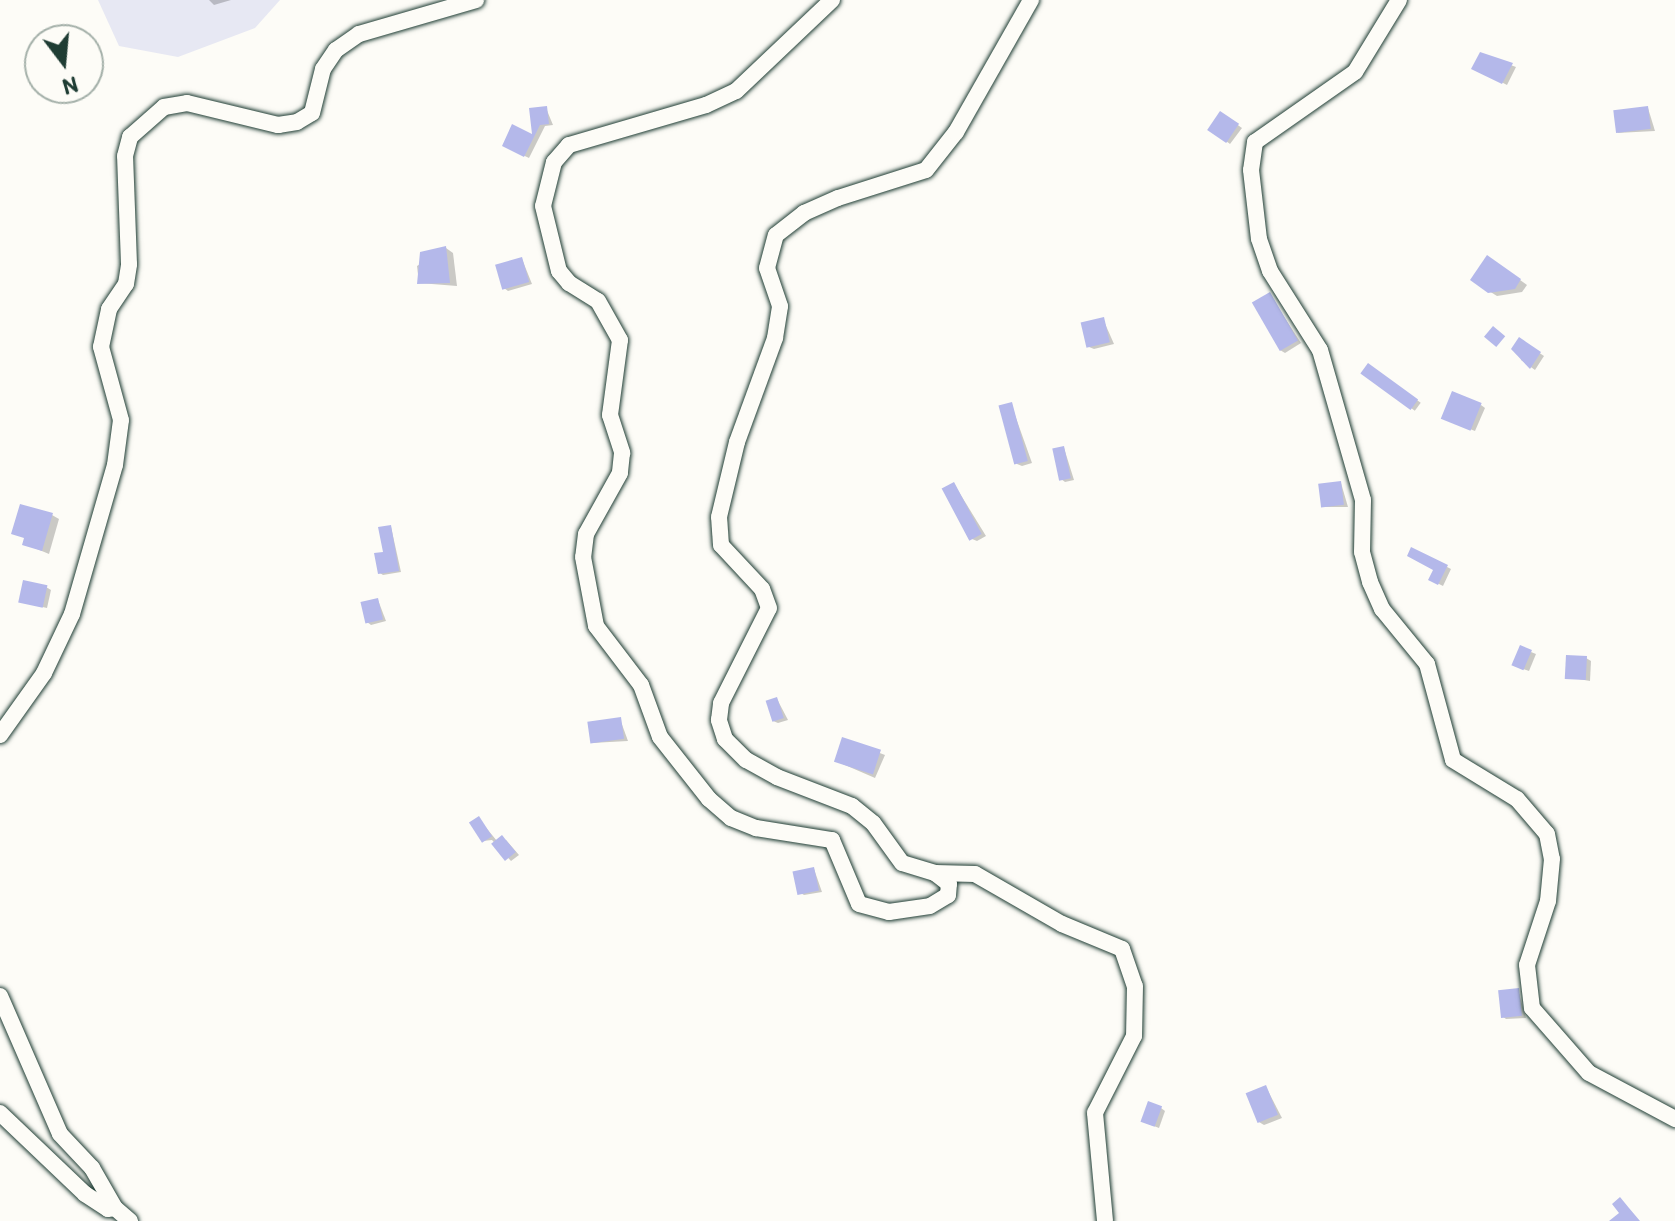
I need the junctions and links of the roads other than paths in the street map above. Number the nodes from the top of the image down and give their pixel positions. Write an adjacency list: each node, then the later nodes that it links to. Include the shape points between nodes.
1 (476, 0): 5 (street)
2 (832, 0): 7 (street, via 736,91 706,105 602,131 569,145 554,162 543,206 552,253 569,283 598,301 620,340 610,415 622,453 620,473 586,534 583,557 596,626 641,685 660,737 709,799 731,818 756,828 832,840 859,904 869,909 913,911 941,900 948,895 949,884)
3 (1031, 0): 7 (street, via 956,132 926,170 838,198 804,213 776,235 767,268 780,306 775,338 737,442 719,517 721,545 762,589 769,608 721,703 725,739 746,760 852,806 873,823 902,863)
4 (1399, 0): 10 (street, via 1355,72 1255,142 1251,170 1259,239 1270,271 1320,350 1363,500 1362,552 1370,582 1382,609 1427,664 1453,760 1517,799 1547,834 1552,859 1548,901 1527,965 1532,1008 1589,1073)
5 (452, 4): 6 (street, via 347,42 323,69 312,113 297,122 278,125 187,103 164,107 130,137 125,156 129,264 126,284 109,309 101,347 121,420 115,465 72,614 44,673)
6 (0, 735)
7 (935, 873): 13 (street, via 975,874 1062,924 1122,949 1135,986 1134,1036 1095,1113)
8 (0, 996): 11 (street, via 60,1134 92,1168)
9 (0, 1113): 11 (street, via 85,1194)
10 (1675, 1119)
11 (115, 1208): 12 (street)
12 (130, 1221)
13 (1105, 1221)

